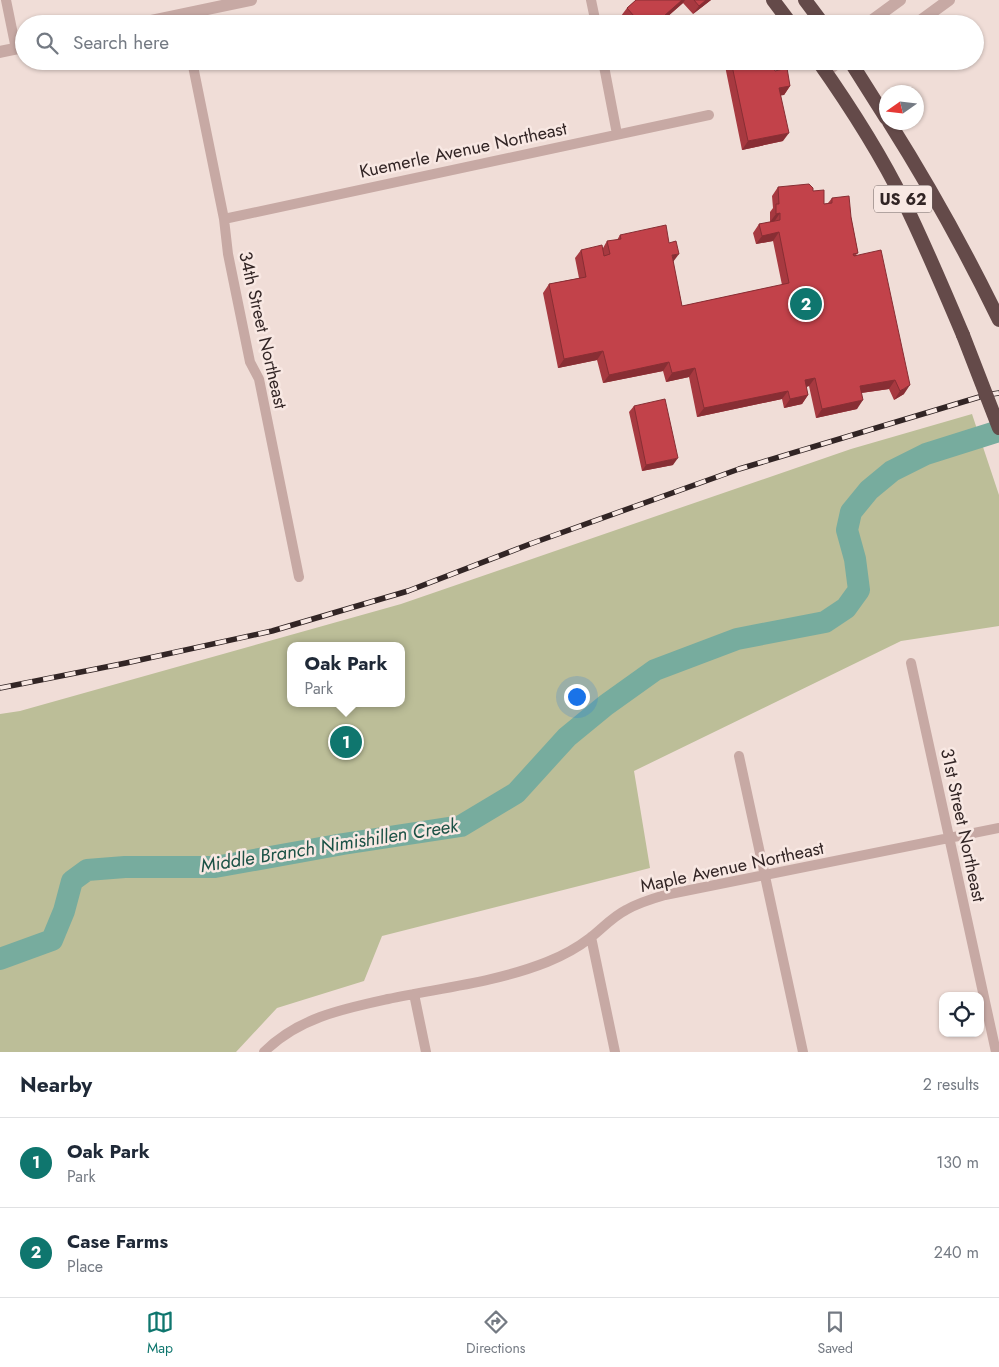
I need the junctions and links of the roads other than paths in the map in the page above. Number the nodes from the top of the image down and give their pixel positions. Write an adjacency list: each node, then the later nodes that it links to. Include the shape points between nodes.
1 (6, 0): 15 (street)
2 (251, 0): 8 (street)
3 (591, 0): 10 (street)
4 (773, 0): 11 (highway)
5 (805, 0): 12 (highway)
6 (900, 0): 13 (street)
7 (950, 0): 14 (street)
8 (236, 2): 9 (street)
9 (195, 15)
10 (594, 15)
11 (784, 15)
12 (816, 15)
13 (879, 15)
14 (929, 15)
15 (15, 31)
16 (15, 49): 17 (street)
17 (0, 52)
18 (194, 70): 26 (street, 34th Street Northeast)
19 (605, 70): 25 (street)
20 (823, 70): 28 (highway, US 62, bridge, via 880,157 903,200 935,268)
21 (856, 70): 22 (highway)
22 (879, 107)
23 (710, 115): 25 (street, Kuemerle Avenue Northeast)
24 (894, 130): 27 (highway, US 62, via 941,207)
25 (617, 134): 26 (street, Kuemerle Avenue Northeast)
26 (224, 218): 29 (street, 34th Street Northeast, via 250,362 259,379)
27 (999, 320)
28 (999, 428)
29 (299, 577)
30 (912, 663): 33 (street, 31st Street Northeast)
31 (739, 756): 34 (street)
32 (999, 828): 33 (street, Maple Avenue Northeast)
33 (950, 838): 34 (street, Maple Avenue Northeast); 41 (street, 31st Street Northeast)
34 (765, 874): 35 (street, Maple Avenue Northeast, via 642,902 610,920); 40 (street)
35 (591, 937): 36 (street, Maple Avenue Northeast, via 570,951 526,969); 39 (street)
36 (414, 994): 37 (street, Maple Avenue Northeast, via 319,1016 280,1038); 38 (street)
37 (264, 1052)
38 (426, 1052)
39 (615, 1052)
40 (803, 1052)
41 (996, 1052)

